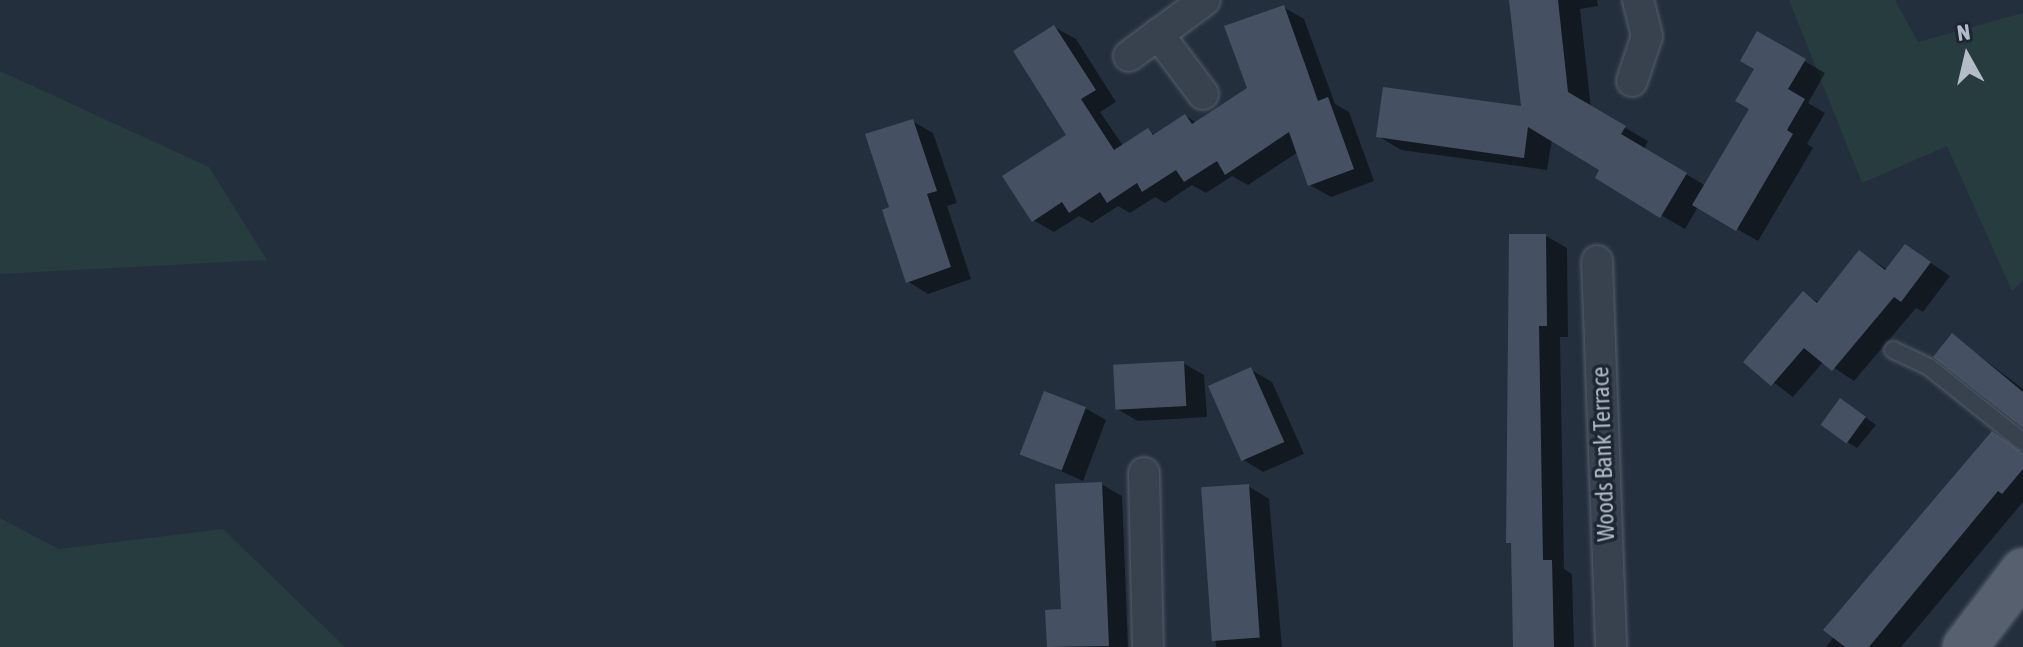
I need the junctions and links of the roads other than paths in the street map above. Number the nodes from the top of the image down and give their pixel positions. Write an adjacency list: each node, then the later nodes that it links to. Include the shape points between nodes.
1 (1205, 0): 3 (street)
2 (1638, 0): 5 (street, via 1647,36)
3 (1158, 34): 4 (street); 6 (street)
4 (1129, 56)
5 (1632, 81)
6 (1203, 94)
7 (1597, 261): 13 (street, Woods Bank Terrace)
8 (1893, 350): 9 (lane, via 1929,367)
9 (2023, 442)
10 (1144, 473): 12 (street)
11 (2023, 571): 14 (main road)
12 (1148, 647)
13 (1611, 647)
14 (1965, 647)

